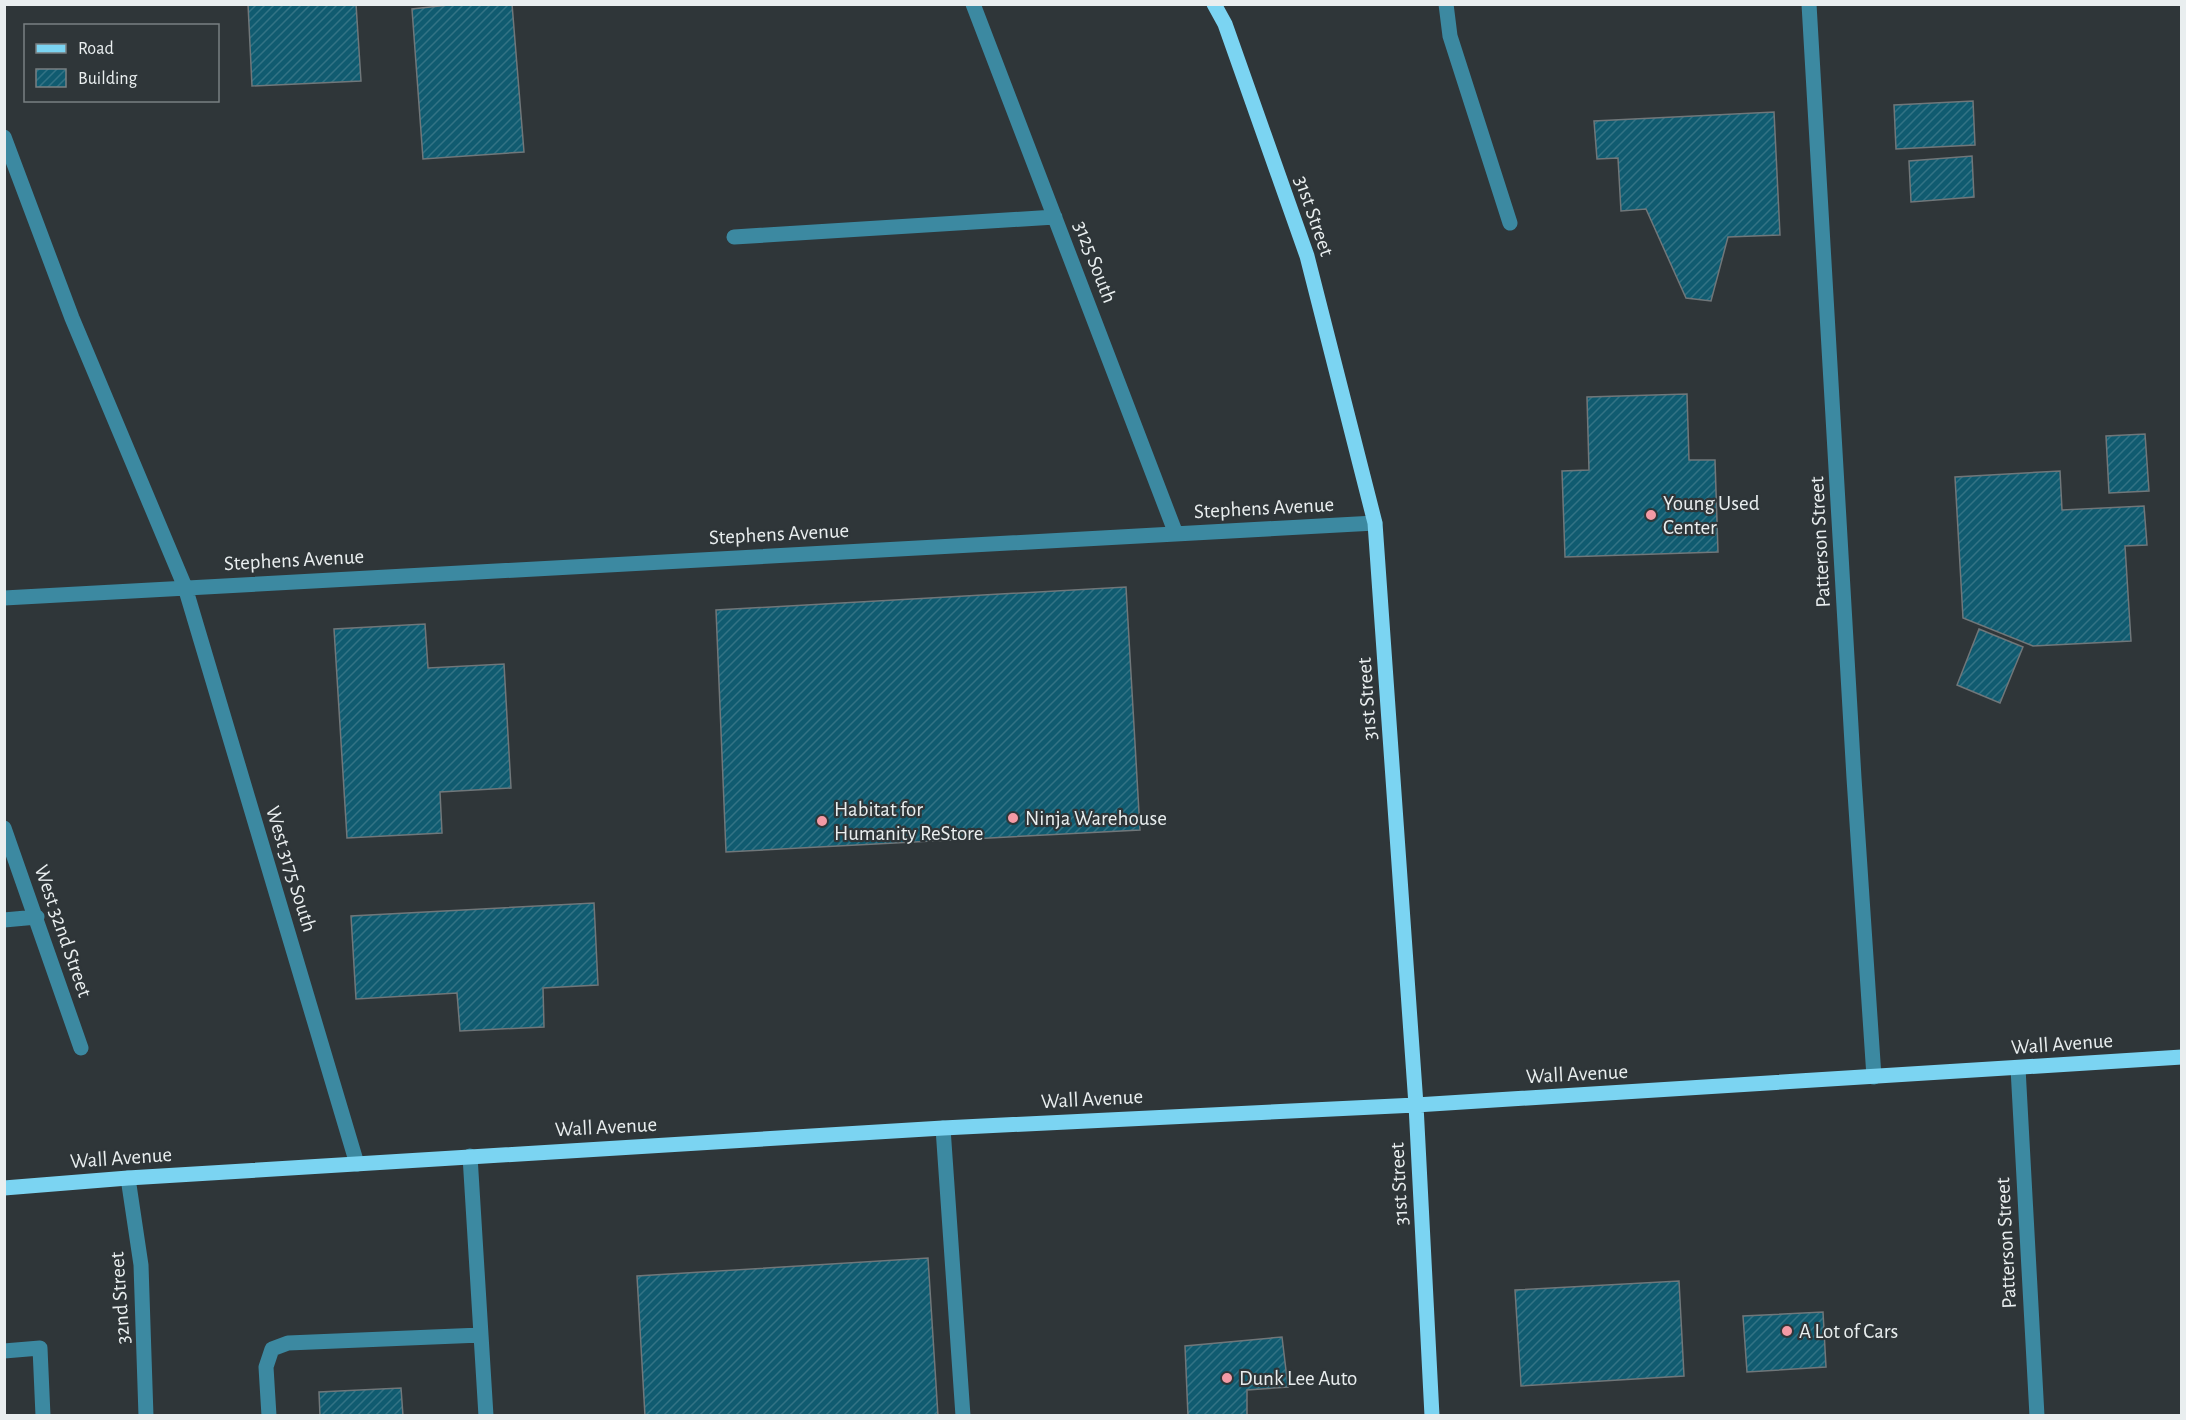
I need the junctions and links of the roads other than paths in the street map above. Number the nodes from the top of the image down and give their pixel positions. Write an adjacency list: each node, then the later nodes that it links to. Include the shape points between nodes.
1 (973, 4): 6 (street, 3125 South)
2 (1214, 4): 9 (main road, 31st Street, via 1225,24 1307,256)
3 (1446, 4): 7 (street, via 1450,36)
4 (1809, 4): 19 (street, Patterson Street)
5 (4, 138): 11 (street, West 3175 South, via 72,318)
6 (1055, 217): 8 (street); 10 (street, 3125 South)
7 (1510, 223)
8 (734, 237)
9 (1375, 523): 10 (street, Stephens Avenue); 20 (main road, 31st Street)
10 (1176, 534): 11 (street, Stephens Avenue)
11 (185, 587): 12 (street, Stephens Avenue); 23 (street, West 3175 South)
12 (4, 597)
13 (4, 828): 14 (street, West 32nd Street)
14 (37, 917): 15 (street); 16 (street, West 32nd Street)
15 (4, 920)
16 (81, 1048)
17 (2181, 1057): 18 (main road, Wall Avenue)
18 (2018, 1068): 19 (main road, Wall Avenue); 34 (street, Patterson Street)
19 (1874, 1077): 20 (main road, Wall Avenue)
20 (1416, 1104): 21 (main road, Wall Avenue); 33 (main road, 31st Street)
21 (944, 1128): 22 (main road, Wall Avenue); 32 (street)
22 (470, 1156): 23 (main road, Wall Avenue); 26 (street)
23 (357, 1164): 24 (main road, Wall Avenue)
24 (128, 1178): 25 (main road, Wall Avenue); 29 (street, 32nd Street, via 141,1265)
25 (4, 1188)
26 (481, 1335): 30 (street, via 288,1343 272,1349 266,1367); 31 (street)
27 (4, 1351): 28 (street, via 40,1348)
28 (43, 1416)
29 (146, 1416)
30 (269, 1416)
31 (486, 1416)
32 (963, 1416)
33 (1432, 1416)
34 (2037, 1416)

